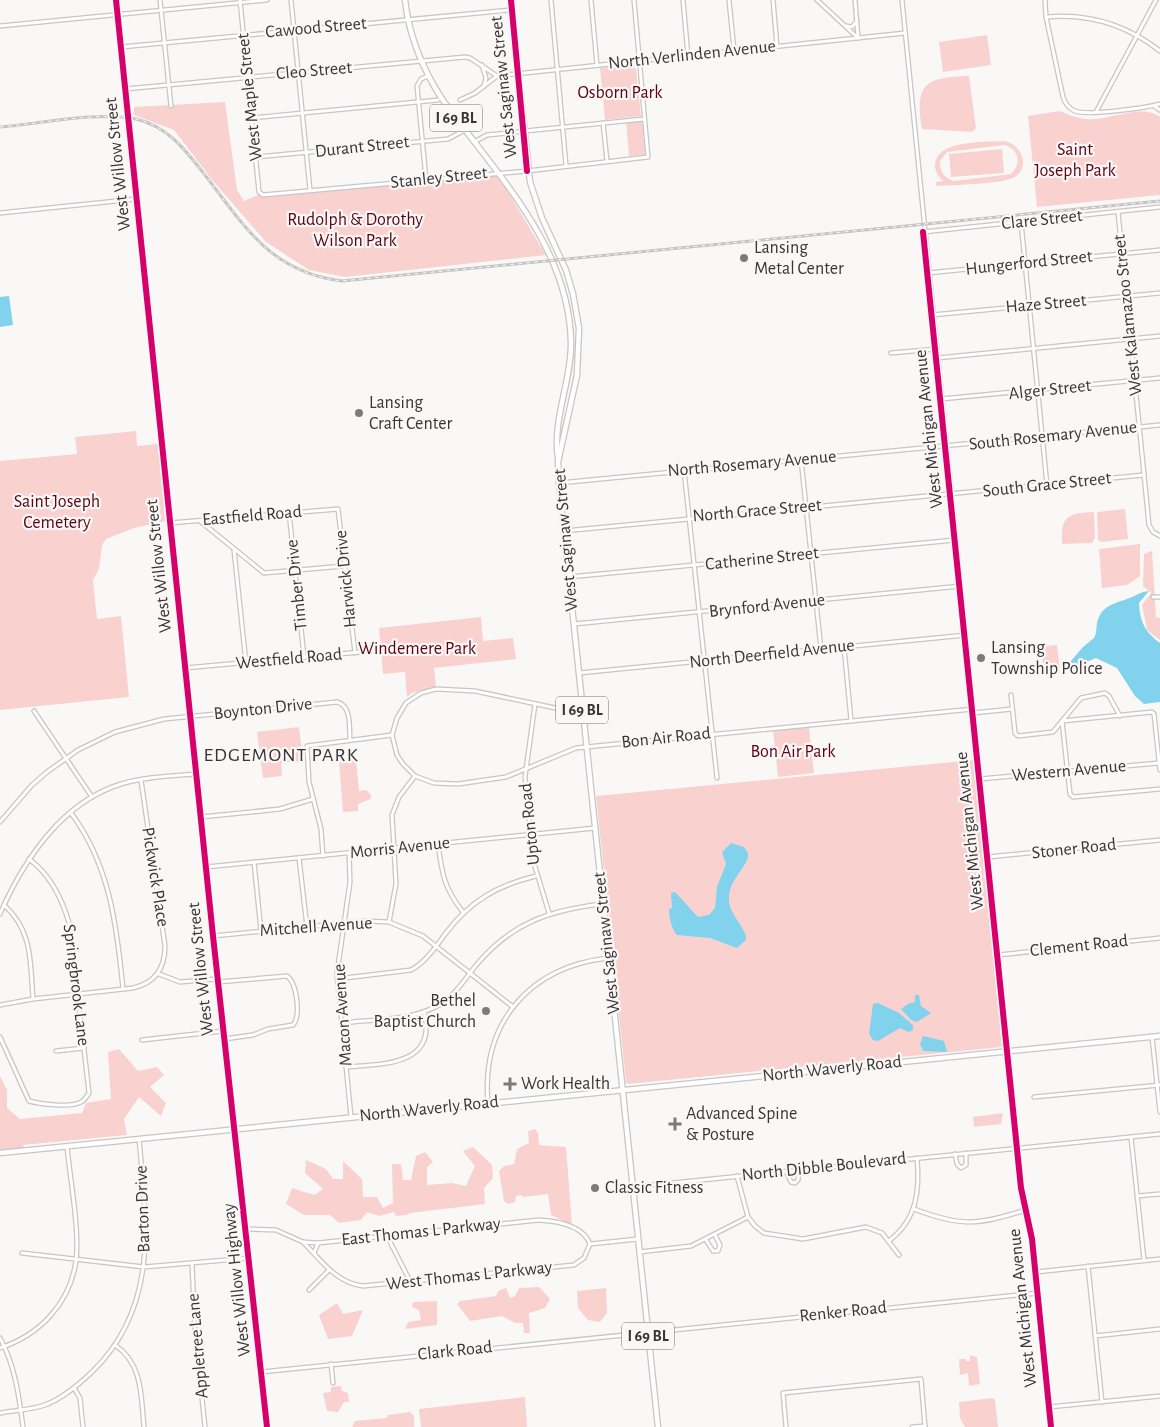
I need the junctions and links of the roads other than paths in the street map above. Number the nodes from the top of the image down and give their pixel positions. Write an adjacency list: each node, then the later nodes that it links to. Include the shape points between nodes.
1 (116, 0): 21 (street, West Willow Street)
2 (160, 0): 19 (street)
3 (267, 0): 18 (street)
4 (291, 0): 27 (street)
5 (405, 0): 23 (main road, I 69 BL)
6 (510, 0): 20 (main road, West Saginaw Street / I 69 BL)
7 (551, 0): 42 (street)
8 (591, 0): 41 (street)
9 (634, 0): 39 (street)
10 (683, 0): 37 (street)
11 (728, 0): 35 (street)
12 (773, 0): 33 (street)
13 (817, 0): 26 (street)
14 (854, 0): 24 (street)
15 (902, 0): 28 (street, West Michigan Avenue)
16 (1045, 0): 22 (street)
17 (1156, 0): 30 (street)
18 (241, 1): 19 (street); 29 (street, West Maple Street)
19 (161, 10): 21 (street); 32 (street)
20 (511, 10): 23 (street, Cawood Street); 44 (main road, West Saginaw Street / I 69 BL)
21 (118, 14): 25 (street); 34 (street, West Willow Street)
22 (1046, 18): 30 (street, via 1090,18); 58 (street, via 1066,104 1075,111)
23 (408, 19): 27 (street, Cawood Street); 38 (main road, I 69 BL)
24 (857, 21): 26 (street); 31 (street)
25 (0, 26)
26 (846, 26): 31 (street)
27 (294, 30): 29 (street, Cawood Street); 43 (street)
28 (905, 34): 31 (street, North Verlinden Avenue); 82 (street, West Michigan Avenue)
29 (244, 35): 32 (street, Cawood Street); 47 (street, West Maple Street)
30 (1137, 35): 36 (street); 58 (street)
31 (858, 38): 33 (street, North Verlinden Avenue)
32 (164, 43): 34 (street, Cawood Street); 48 (street)
33 (777, 46): 35 (street, North Verlinden Avenue)
34 (121, 47): 50 (street, West Willow Street)
35 (734, 50): 37 (street, North Verlinden Avenue)
36 (1160, 51)
37 (688, 56): 39 (street, North Verlinden Avenue)
38 (421, 61): 40 (street, Cleo Street, via 465,57); 43 (street, Cleo Street); 45 (main road, I 69 BL)
39 (640, 61): 41 (street, North Verlinden Avenue); 61 (street)
40 (482, 65): 46 (street, Cleo Street); 49 (street, via 486,78)
41 (597, 65): 42 (street, North Verlinden Avenue)
42 (557, 69): 44 (street, North Verlinden Avenue); 63 (street)
43 (298, 73): 47 (street, Cleo Street); 59 (street)
44 (518, 74): 46 (street, North Verlinden Avenue); 65 (main road, West Saginaw Street / I 69 BL)
45 (428, 76): 53 (street, via 418,83); 64 (main road, I 69 BL)
46 (497, 76): 49 (street)
47 (248, 78): 48 (street, Cleo Street); 60 (street, West Maple Street)
48 (169, 85): 50 (street, Cleo Street); 55 (street)
49 (484, 86): 52 (street)
50 (125, 90): 77 (street, West Willow Street)
51 (438, 100): 53 (street)
52 (460, 100)
53 (419, 101): 59 (street); 66 (street)
54 (1160, 104): 56 (street)
55 (171, 106)
56 (1154, 106): 57 (street); 58 (street)
57 (1160, 110)
58 (1096, 112)
59 (302, 113): 60 (street); 68 (street)
60 (252, 118): 69 (street, West Maple Street)
61 (644, 118): 62 (street); 70 (street, Stanley Street, via 648,157)
62 (603, 123): 63 (street); 70 (street)
63 (563, 127): 65 (street); 71 (street)
64 (465, 130): 66 (street, Durant Street, via 453,138); 67 (main road, I 69 BL)
65 (523, 132): 67 (street, via 487,135); 72 (main road, West Saginaw Street / I 69 BL)
66 (423, 141): 68 (street, Durant Street); 74 (street)
67 (474, 142): 73 (main road, I 69 BL)
68 (306, 152): 69 (street, Durant Street); 75 (street)
69 (256, 157): 76 (street, West Maple Street)
70 (607, 161): 71 (street, Stanley Street)
71 (566, 165): 72 (street, Stanley Street)
72 (527, 171): 73 (street, Stanley Street); 106 (main road, West Saginaw Street / I 69 BL, via 542,218 566,270 578,318 577,375)
73 (496, 172): 74 (street, Stanley Street); 106 (main road, I 69 BL, via 544,242 560,275 566,300 571,352 558,435)
74 (426, 179): 75 (street, Stanley Street)
75 (310, 190): 76 (street, Stanley Street)
76 (260, 194)
77 (136, 199): 80 (street); 117 (street, West Willow Street)
78 (1160, 207): 79 (street, Clare Street)
79 (1118, 212): 81 (street, Clare Street); 84 (street, West Kalamazoo Street)
80 (0, 213)
81 (1021, 222): 82 (street, Clare Street); 85 (street)
82 (923, 232): 86 (street, West Michigan Avenue)
83 (1160, 250): 84 (street, Hungerford Street)
84 (1122, 254): 85 (street, Hungerford Street); 88 (street, West Kalamazoo Street)
85 (1025, 264): 86 (street, Hungerford Street); 89 (street)
86 (928, 273): 90 (street, West Michigan Avenue)
87 (1160, 293): 88 (street, Haze Street)
88 (1126, 297): 89 (street, Haze Street); 92 (street, West Kalamazoo Street)
89 (1030, 306): 90 (street, Haze Street); 94 (street)
90 (932, 315): 93 (street, West Michigan Avenue)
91 (1160, 336): 92 (street)
92 (1130, 339): 94 (street); 98 (street, West Kalamazoo Street)
93 (936, 349): 95 (street); 96 (street, West Michigan Avenue)
94 (1034, 349): 96 (street); 99 (street)
95 (890, 353)
96 (936, 358): 100 (street, West Michigan Avenue)
97 (1160, 378): 98 (street, Alger Street)
98 (1134, 381): 99 (street, Alger Street); 102 (street, West Kalamazoo Street)
99 (1038, 391): 100 (street, Alger Street); 103 (street)
100 (941, 399): 104 (street, West Michigan Avenue)
101 (1160, 425): 102 (street, South Rosemary Avenue)
102 (1139, 427): 103 (street, South Rosemary Avenue); 108 (street, West Kalamazoo Street)
103 (1043, 437): 104 (street, South Rosemary Avenue); 110 (street)
104 (945, 446): 105 (street, North Rosemary Avenue); 111 (street, West Michigan Avenue)
105 (801, 459): 107 (street, North Rosemary Avenue); 112 (street)
106 (558, 462): 109 (main road, West Saginaw Street / I 69 BL)
107 (684, 470): 109 (street, North Rosemary Avenue); 115 (street)
108 (1144, 475): 110 (street, South Grace Street); 119 (street, West Kalamazoo Street, via 1149,525)
109 (559, 483): 118 (main road, West Saginaw Street / I 69 BL)
110 (1047, 485): 111 (street, South Grace Street)
111 (951, 494): 112 (street, North Grace Street); 120 (street, West Michigan Avenue)
112 (806, 506): 115 (street, North Grace Street); 122 (street)
113 (335, 508): 114 (street, Eastfield Road); 124 (street, Harwick Drive, via 339,512)
114 (289, 512): 116 (street, Eastfield Road); 125 (street, Timber Drive)
115 (690, 518): 118 (street, North Grace Street); 123 (street)
116 (200, 521): 117 (street, Eastfield Road); 121 (street)
117 (170, 523): 141 (street, West Willow Street)
118 (564, 531): 126 (main road, West Saginaw Street / I 69 BL)
119 (1160, 536)
120 (955, 540): 122 (street, Catherine Street); 127 (street, West Michigan Avenue)
121 (234, 549): 125 (street, via 264,573); 140 (street)
122 (811, 554): 123 (street, Catherine Street); 130 (street)
123 (695, 565): 126 (street, Catherine Street); 131 (street)
124 (344, 566): 125 (street); 137 (street, Harwick Drive)
125 (295, 571): 138 (street, Timber Drive)
126 (569, 577): 132 (main road, West Saginaw Street / I 69 BL)
127 (961, 586): 130 (street, Brynford Avenue); 133 (street, West Michigan Avenue)
128 (1160, 597): 129 (street)
129 (1153, 598)
130 (816, 601): 131 (street, Brynford Avenue); 136 (street)
131 (700, 612): 132 (street, Brynford Avenue); 139 (street)
132 (574, 624): 142 (main road, West Saginaw Street / I 69 BL)
133 (966, 635): 134 (street, North Deerfield Avenue); 146 (street, West Michigan Avenue)
134 (844, 647): 136 (street, North Deerfield Avenue); 152 (street)
135 (394, 649): 137 (street, Westfield Road)
136 (821, 649): 139 (street, North Deerfield Avenue)
137 (354, 653): 138 (street, Westfield Road)
138 (304, 658): 140 (street, Westfield Road)
139 (705, 661): 142 (street, North Deerfield Avenue); 154 (street)
140 (246, 663): 141 (street, Westfield Road)
141 (185, 668): 150 (street, West Willow Street)
142 (579, 674): 145 (main road, West Saginaw Street / I 69 BL)
143 (1011, 694): 147 (street)
144 (535, 704): 145 (street); 155 (street, via 475,691 428,690 406,703); 160 (street, Upton Road)
145 (582, 709): 157 (main road, West Saginaw Street / I 69 BL)
146 (973, 709): 149 (street, West Michigan Avenue); 152 (street, Bon Air Road)
147 (1012, 709): 149 (street); 153 (street, via 1018,736 1049,733)
148 (34, 711): 158 (street)
149 (973, 713): 166 (street, West Michigan Avenue)
150 (190, 716): 156 (street, Boynton Drive, via 337,702 347,710); 158 (street, Boynton Drive, via 115,732); 163 (street, West Willow Street)
151 (1120, 716): 153 (street); 153 (street, via 1105,693 1081,698); 159 (street, via 1154,714)
152 (851, 720): 154 (street, Bon Air Road)
153 (1062, 721): 162 (street)
154 (713, 733): 157 (street, Bon Air Road); 165 (street)
155 (392, 735): 156 (street); 164 (street, via 397,755)
156 (350, 740): 170 (street, via 307,746)
157 (586, 747): 160 (street, Bon Air Road, via 576,748); 174 (main road, West Saginaw Street / I 69 BL)
158 (65, 758): 169 (street); 173 (street, Boynton Drive, via 32,785)
159 (1159, 763): 161 (street); 162 (street, Western Avenue)
160 (525, 770): 164 (street, Bon Air Road, via 495,780 458,784 434,783); 175 (street, Upton Road)
161 (1160, 770)
162 (1068, 771): 166 (street, Western Avenue); 168 (street, via 1073,797)
163 (196, 774): 167 (street); 172 (street, West Willow Street)
164 (415, 776): 178 (street, via 399,797 392,815)
165 (717, 778)
166 (980, 779): 181 (street, West Michigan Avenue)
167 (141, 780): 169 (street, via 120,784); 202 (street, Pickwick Place, via 165,946)
168 (1160, 789)
169 (92, 797): 171 (street)
170 (313, 800): 172 (street, via 280,809); 180 (street, via 321,829)
171 (71, 813): 183 (street); 205 (street, via 89,842 106,880 116,921)
172 (200, 817): 185 (street, West Willow Street)
173 (0, 822)
174 (595, 828): 175 (street, Morris Avenue); 187 (main road, West Saginaw Street / I 69 BL)
175 (530, 835): 177 (street, Morris Avenue); 186 (street, Upton Road)
176 (1160, 840): 181 (street, Stoner Road)
177 (438, 844): 178 (street, Morris Avenue); 189 (street, via 443,880)
178 (395, 849): 179 (street, Morris Avenue); 192 (street, via 396,884)
179 (349, 853): 180 (street, Morris Avenue); 193 (street, Macon Avenue, via 350,882)
180 (323, 856): 182 (street, Morris Avenue)
181 (988, 857): 199 (street, West Michigan Avenue)
182 (299, 858): 184 (street, Morris Avenue); 194 (street)
183 (29, 859): 188 (street); 206 (street, Springbrook Lane, via 44,874 66,910)
184 (254, 862): 185 (street, Morris Avenue); 195 (street)
185 (206, 867): 196 (street, West Willow Street)
186 (536, 876): 189 (street, via 498,888); 190 (street, Upton Road)
187 (602, 904): 190 (street); 200 (main road, West Saginaw Street / I 69 BL)
188 (4, 905): 191 (street); 207 (street, via 15,915 26,934)
189 (463, 912): 198 (street)
190 (549, 913): 201 (street, via 503,938)
191 (0, 914)
192 (390, 922): 193 (street, Mitchell Avenue); 198 (street, Mitchell Avenue, via 412,930)
193 (344, 923): 194 (street, Mitchell Avenue); 203 (street, Macon Avenue)
194 (306, 927): 195 (street, Mitchell Avenue)
195 (261, 931): 196 (street, Mitchell Avenue)
196 (213, 936): 204 (street, West Willow Street)
197 (1160, 938): 199 (street, Clement Road)
198 (435, 946): 201 (street, Mitchell Avenue); 203 (street, via 412,970)
199 (998, 954): 220 (street, West Michigan Avenue)
200 (608, 958): 209 (street, via 576,963 557,971 535,985); 223 (main road, West Saginaw Street / I 69 BL)
201 (470, 973): 209 (street, Mitchell Avenue); 210 (street, via 449,998)
202 (159, 974): 204 (street, via 180,982); 205 (street, via 144,985)
203 (337, 979): 211 (street, Macon Avenue)
204 (218, 980): 212 (street, West Willow Street); 216 (street, via 282,976 290,978 294,985 296,1023 291,1027)
205 (123, 990): 206 (street)
206 (78, 994): 207 (street); 218 (street, Springbrook Lane)
207 (33, 998): 208 (street)
208 (0, 1006)
209 (513, 1007): 225 (street, via 499,1028 490,1052)
210 (424, 1012): 211 (street); 221 (street, via 426,1036 411,1057 394,1063)
211 (342, 1023): 221 (street, Macon Avenue)
212 (223, 1031): 216 (street, West Willow Street); 217 (street)
213 (1160, 1036): 215 (main road, North Waverly Road)
214 (0, 1037): 218 (street, Springbrook Lane, via 30,1101 46,1104 75,1104 89,1093)
215 (1152, 1037): 220 (main road, North Waverly Road); 222 (street)
216 (224, 1039): 228 (street, West Willow Street)
217 (142, 1040)
218 (84, 1048): 219 (street)
219 (56, 1051)
220 (1008, 1052): 223 (main road, North Waverly Road); 233 (street, West Michigan Avenue)
221 (346, 1067): 227 (street, Macon Avenue)
222 (1159, 1085): 224 (street); 226 (street)
223 (622, 1090): 225 (main road, North Waverly Road); 241 (main road, I 69 BL)
224 (1034, 1098)
225 (488, 1103): 227 (main road, North Waverly Road)
226 (1160, 1112)
227 (351, 1118): 228 (main road, North Waverly Road)
228 (235, 1129): 231 (main road, North Waverly Road); 247 (street, West Willow Highway)
229 (1160, 1134): 230 (street, North Dibble Boulevard)
230 (1131, 1137): 233 (street, North Dibble Boulevard); 243 (street)
231 (139, 1139): 232 (main road, North Waverly Road); 266 (street, Barton Drive, via 147,1229)
232 (67, 1147): 234 (main road, North Waverly Road); 261 (street)
233 (1017, 1149): 235 (street, North Dibble Boulevard); 245 (street, West Michigan Avenue)
234 (0, 1153)
235 (966, 1153): 236 (street, North Dibble Boulevard); 236 (street, via 966,1165 961,1168)
236 (956, 1154): 237 (street, North Dibble Boulevard)
237 (917, 1158): 238 (street, North Dibble Boulevard); 244 (street, via 918,1191)
238 (799, 1170): 239 (street, North Dibble Boulevard); 239 (street, via 795,1183 790,1182)
239 (786, 1171): 240 (street, North Dibble Boulevard)
240 (737, 1176): 241 (street, North Dibble Boulevard); 246 (street)
241 (632, 1187): 250 (main road, I 69 BL)
242 (1160, 1194): 243 (street)
243 (1137, 1196): 263 (street)
244 (914, 1209): 245 (street, via 948,1221 969,1224); 252 (street, via 900,1232)
245 (1026, 1210): 268 (street, West Michigan Avenue)
246 (748, 1217): 248 (street); 252 (street, via 759,1230 775,1236 812,1238 866,1226)
247 (246, 1229): 253 (street, East Thomas L Parkway, via 276,1230); 260 (street, West Willow Highway)
248 (715, 1235): 251 (street); 251 (street, via 720,1245 718,1251 712,1251)
249 (387, 1236): 254 (street, East Thomas L Parkway); 255 (street, East Thomas L Parkway, via 539,1220 569,1226 582,1233); 269 (street)
250 (638, 1239): 255 (street); 256 (main road, I 69 BL)
251 (706, 1240): 256 (street, via 691,1246)
252 (890, 1241): 259 (street)
253 (304, 1242): 254 (street, East Thomas L Parkway); 258 (street, West Thomas L Parkway)
254 (318, 1242): 258 (street)
255 (590, 1244): 269 (street, West Thomas L Parkway, via 584,1258 574,1265)
256 (639, 1252): 273 (main road, I 69 BL)
257 (22, 1253): 261 (street)
258 (314, 1253): 267 (street, West Thomas L Parkway)
259 (899, 1255)
260 (249, 1258): 264 (street); 280 (street, West Willow Highway)
261 (76, 1259): 266 (street); 277 (street, via 68,1289 51,1315 28,1335)
262 (1160, 1259): 263 (street)
263 (1144, 1260): 265 (street)
264 (192, 1264): 266 (street); 291 (street, Appletree Lane)
265 (1088, 1266): 268 (street); 274 (street)
266 (144, 1267): 276 (street, Barton Drive, via 136,1302)
267 (329, 1270): 269 (street, West Thomas L Parkway, via 356,1285); 270 (street)
268 (1036, 1272): 271 (street, West Michigan Avenue)
269 (410, 1282)
270 (310, 1290)
271 (1038, 1293): 273 (street, Renker Road); 285 (street, West Michigan Avenue)
272 (1160, 1329): 274 (street)
273 (648, 1331): 279 (street, Clark Road); 293 (main road, I 69 BL)
274 (1095, 1336): 284 (street)
275 (0, 1338): 277 (street)
276 (114, 1345): 282 (street, Barton Drive); 290 (street, via 135,1367)
277 (5, 1346): 278 (street); 286 (street)
278 (0, 1348)
279 (331, 1364): 280 (street, Clark Road); 281 (street)
280 (261, 1372): 292 (street, West Willow Highway)
281 (333, 1383)
282 (74, 1388): 286 (street, Barton Drive, via 45,1405); 289 (street, via 80,1398)
283 (1160, 1396): 284 (street)
284 (1102, 1402): 285 (street)
285 (1049, 1407): 297 (street, West Michigan Avenue)
286 (21, 1410): 287 (street, Barton Drive); 288 (street)
287 (0, 1413)
288 (23, 1427)
289 (84, 1427)
290 (144, 1427)
291 (205, 1427)
292 (267, 1427)
293 (658, 1427)
294 (786, 1427): 296 (street, via 783,1393 921,1379)
295 (912, 1427): 296 (street)
296 (925, 1427)
297 (1051, 1427)

